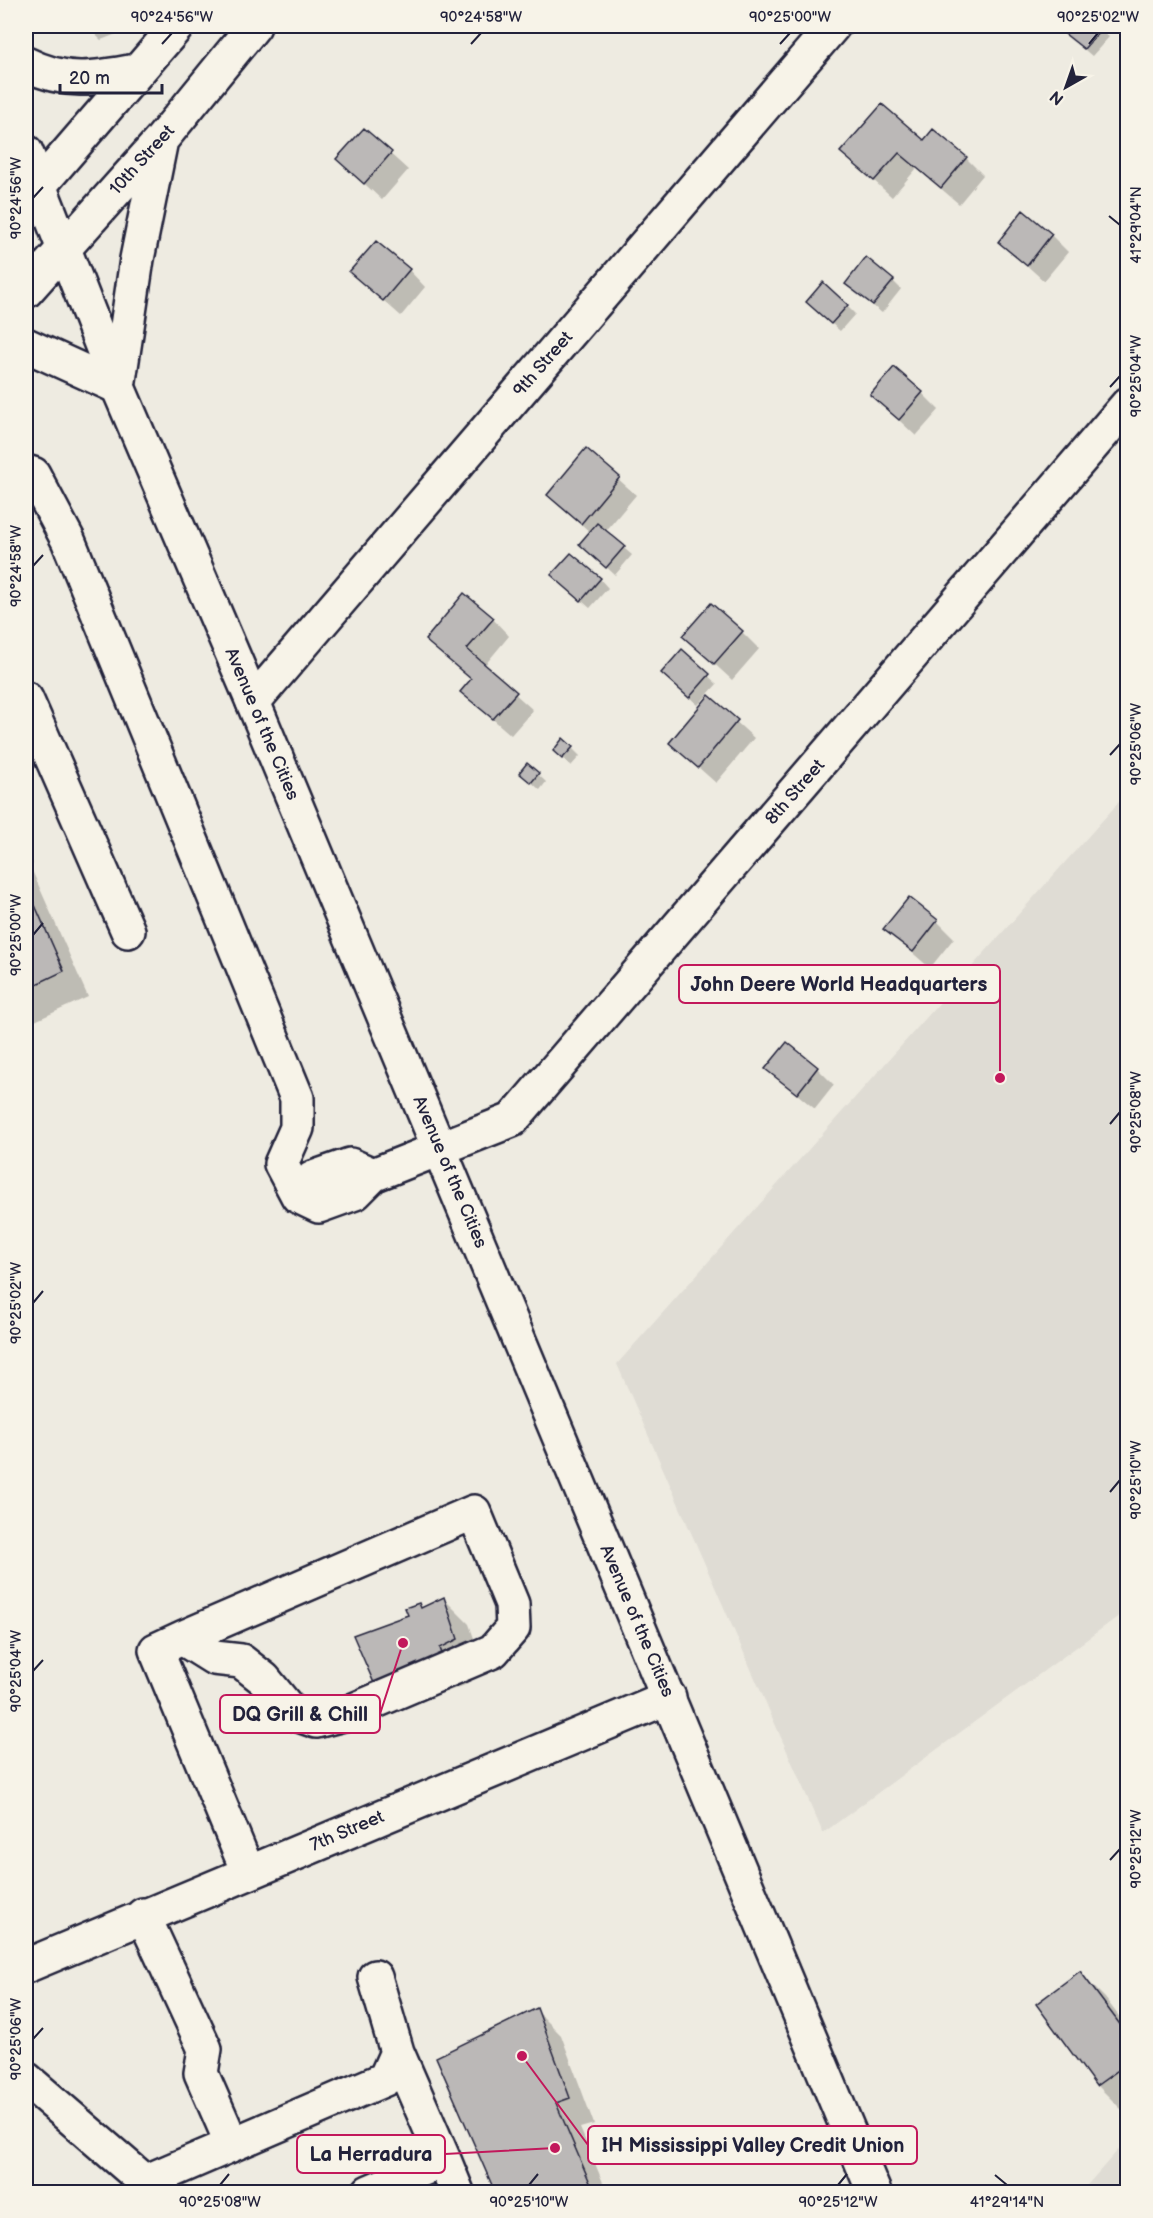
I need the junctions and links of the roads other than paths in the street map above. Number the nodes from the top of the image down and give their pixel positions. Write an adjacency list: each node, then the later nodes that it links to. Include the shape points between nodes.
1 (177, 26): 5 (street)
2 (254, 26): 6 (street, 10th Street)
3 (833, 26): 16 (street, 9th Street)
4 (26, 64): 5 (street, via 61,78 86,80)
5 (136, 71): 8 (street)
6 (161, 140): 9 (street, 10th Street); 12 (street, via 137,259)
7 (26, 152): 8 (street, Avenue of the Cities)
8 (33, 193): 9 (street, Avenue of the Cities)
9 (63, 248): 10 (street, 10th Street); 12 (street, Avenue of the Cities)
10 (26, 291)
11 (26, 345): 12 (street)
12 (118, 387): 16 (street, Avenue of the Cities)
13 (1128, 404): 18 (street, 8th Street, via 512,1120)
14 (26, 472): 18 (street, 8th Street, via 33,474 68,540 297,1098 297,1128 281,1164 298,1196 319,1206 355,1193 373,1175)
15 (26, 699): 17 (street)
16 (253, 702): 18 (street, Avenue of the Cities)
17 (128, 931)
18 (440, 1149): 20 (street, Avenue of the Cities)
19 (182, 1638): 19 (street, via 474,1512 512,1604 513,1628 493,1651 347,1713 316,1721 291,1712 264,1679 241,1661 214,1658); 21 (street, via 156,1650)
20 (669, 1697): 21 (street, 7th Street); 29 (street, Avenue of the Cities, via 874,2193)
21 (248, 1872): 22 (street, 7th Street)
22 (143, 1915): 23 (street, 7th Street); 27 (street, via 205,2049 201,2073)
23 (26, 1966)
24 (375, 1977): 25 (street)
25 (397, 2052): 27 (street, via 385,2079); 28 (street)
26 (26, 2079): 30 (street)
27 (232, 2144): 30 (street)
28 (444, 2160): 31 (street); 32 (street)
29 (866, 2174)
30 (151, 2187)
31 (369, 2193)
32 (457, 2193)

